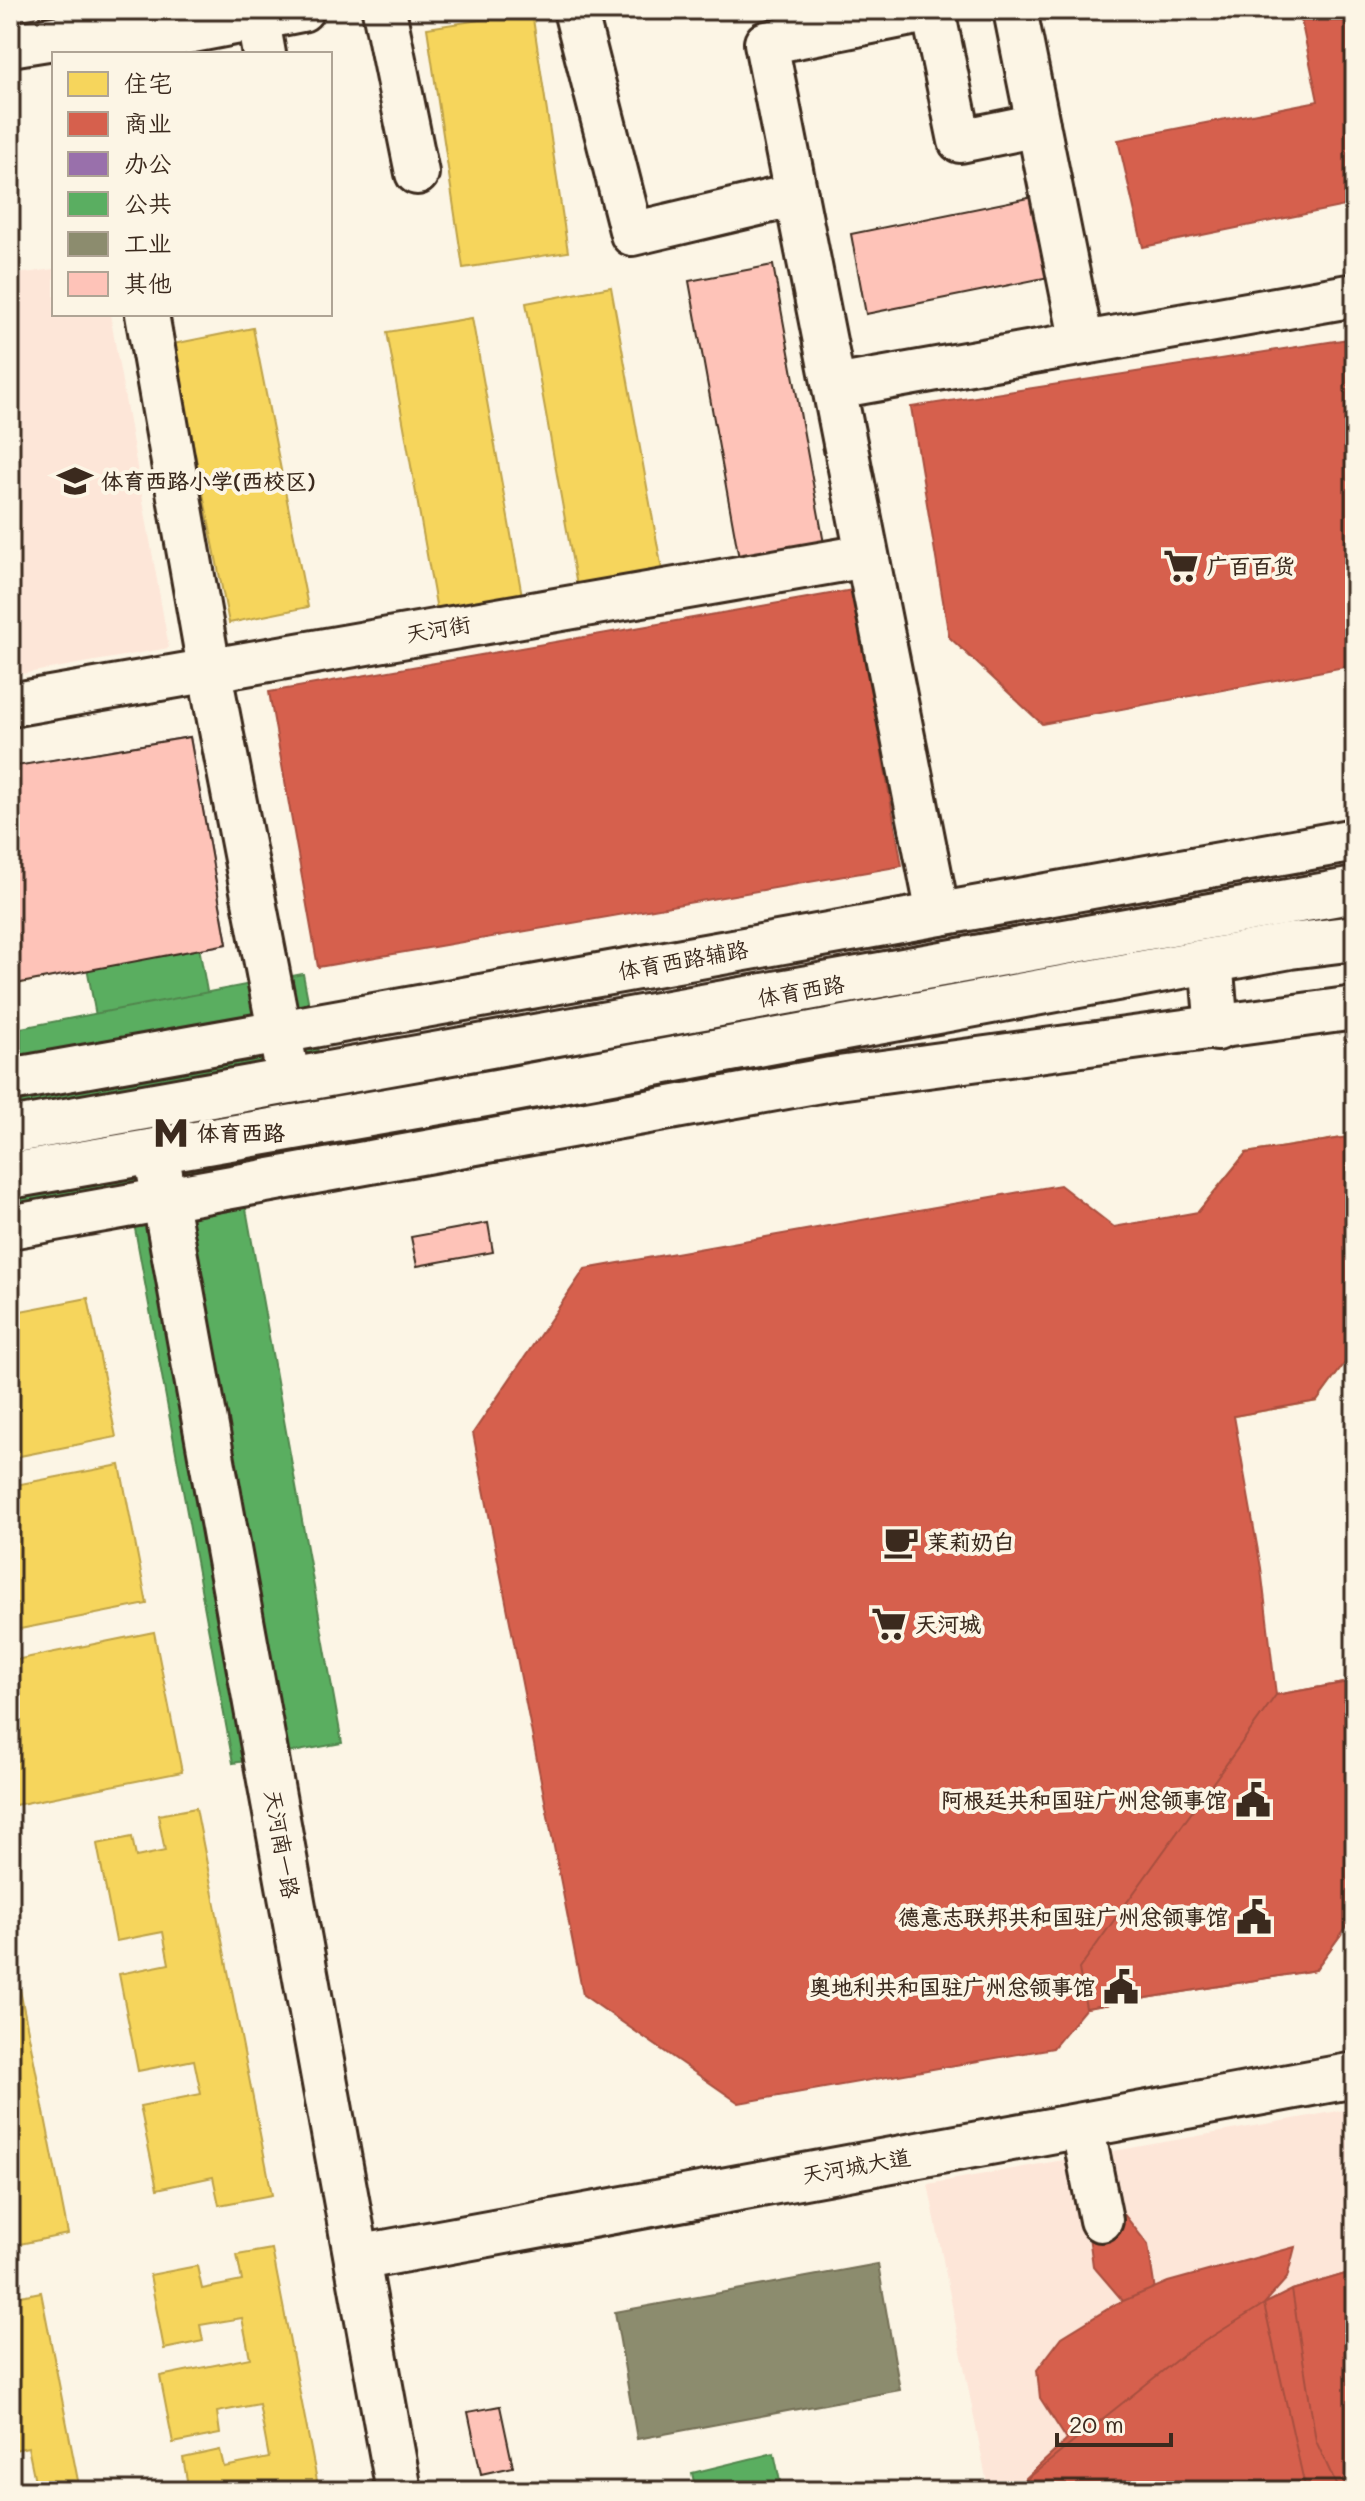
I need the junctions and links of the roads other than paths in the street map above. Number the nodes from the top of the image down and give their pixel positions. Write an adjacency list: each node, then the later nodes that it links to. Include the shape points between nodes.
1 (123, 10): 3 (street, via 131,43)
2 (256, 10): 10 (street)
3 (302, 10)
4 (384, 10): 12 (street)
5 (575, 10): 13 (street, via 632,234)
6 (933, 10): 11 (street, via 960,141); 13 (street, via 766,43)
7 (1015, 10): 11 (street)
8 (10, 45): 9 (street, via 98,31)
9 (102, 52)
10 (264, 52)
11 (1038, 125): 16 (street)
12 (417, 173)
13 (796, 195): 17 (street)
14 (1355, 295): 16 (street)
15 (147, 316): 19 (street)
16 (1082, 343): 17 (street)
17 (835, 387): 18 (street)
18 (866, 556): 19 (street, 天河街); 23 (street)
19 (209, 668): 20 (street, 天河街); 28 (street)
20 (10, 705)
21 (1355, 840): 23 (street, 体育西路辅路)
22 (1355, 890): 30 (main road, 体育西路)
23 (938, 914): 28 (street, 体育西路辅路)
24 (1355, 938): 25 (main road, 体育西路)
25 (1211, 960): 27 (street); 32 (main road, 体育西路)
26 (1355, 1008): 27 (street)
27 (1217, 1029): 34 (street, via 831,1079)
28 (280, 1034): 29 (street, 体育西路辅路); 30 (street)
29 (10, 1080)
30 (289, 1082): 31 (main road, 体育西路)
31 (10, 1131)
32 (156, 1152): 33 (main road, 体育西路); 34 (main road, 天河南一路)
33 (10, 1176)
34 (164, 1198): 35 (street); 39 (main road, 天河南一路)
35 (10, 1227)
36 (1355, 2075): 37 (main road, 天河城大道)
37 (1082, 2125): 38 (street); 39 (main road, 天河城大道)
38 (1101, 2220)
39 (357, 2258): 40 (main road, 天河南一路)
40 (399, 2491)

